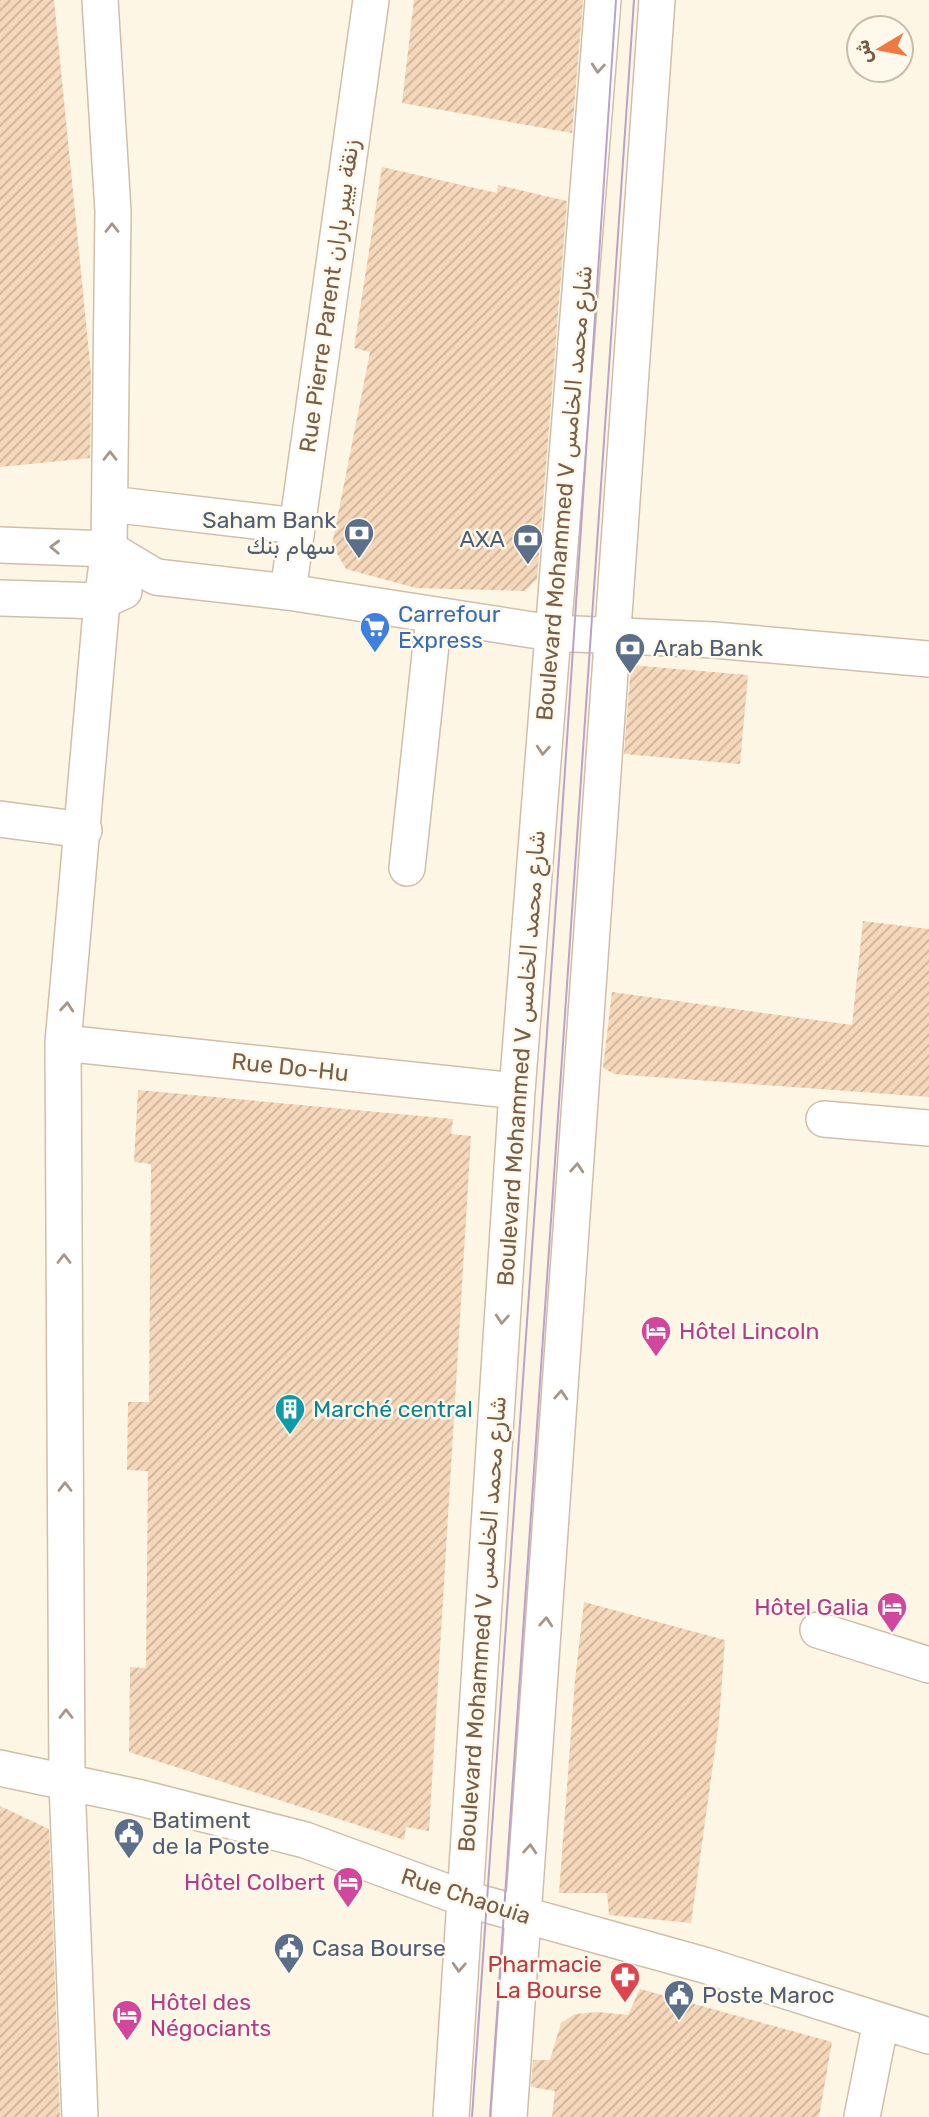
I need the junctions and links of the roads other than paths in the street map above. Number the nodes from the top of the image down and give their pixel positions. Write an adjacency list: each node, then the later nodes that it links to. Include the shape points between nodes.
1 (100, 0): 5 (street, one-way to 1, via 113,211)
2 (372, 0): 6 (street, Rue Pierre Parent زنقة بيير باران)
3 (603, 0): 14 (street, Boulevard Mohammed V شارع محمد الخامس, one-way to 14)
4 (657, 0): 15 (street)
5 (110, 504): 6 (street); 8 (street)
6 (297, 526): 10 (street, Rue Pierre Parent زنقة بيير باران)
7 (0, 545): 8 (street, one-way to 7)
8 (109, 548): 9 (street); 12 (street)
9 (156, 577): 10 (street); 12 (street)
10 (288, 592): 13 (street)
11 (0, 598): 12 (street)
12 (102, 601): 18 (street)
13 (434, 617): 14 (street); 19 (street)
14 (552, 633): 15 (street); 21 (street, Boulevard Mohammed V شارع محمد الخامس, one-way to 21)
15 (615, 635): 16 (street); 29 (street, one-way to 15)
16 (929, 659)
17 (0, 819): 18 (street)
18 (84, 830): 20 (street, one-way to 18)
19 (407, 868)
20 (64, 1043): 21 (street, Rue Do-Hu); 27 (street, one-way to 20)
21 (517, 1091): 28 (street, Boulevard Mohammed V شارع محمد الخامس, one-way to 28)
22 (824, 1118): 23 (street)
23 (929, 1128)
24 (818, 1630): 25 (street)
25 (929, 1664)
26 (0, 1768): 27 (street, Rue Chaouia)
27 (66, 1782): 28 (street, Rue Chaouia, via 305,1840); 32 (street)
28 (463, 1898): 29 (street, Rue Chaouia); 33 (street, Boulevard Mohammed V شارع محمد الخامس, one-way to 33)
29 (525, 1917): 30 (street, Rue Chaouia, via 704,1965); 34 (street)
30 (881, 2021): 31 (street, Rue Chaouia); 35 (street)
31 (929, 2036)
32 (80, 2117)
33 (451, 2117)
34 (509, 2117)
35 (862, 2117)

